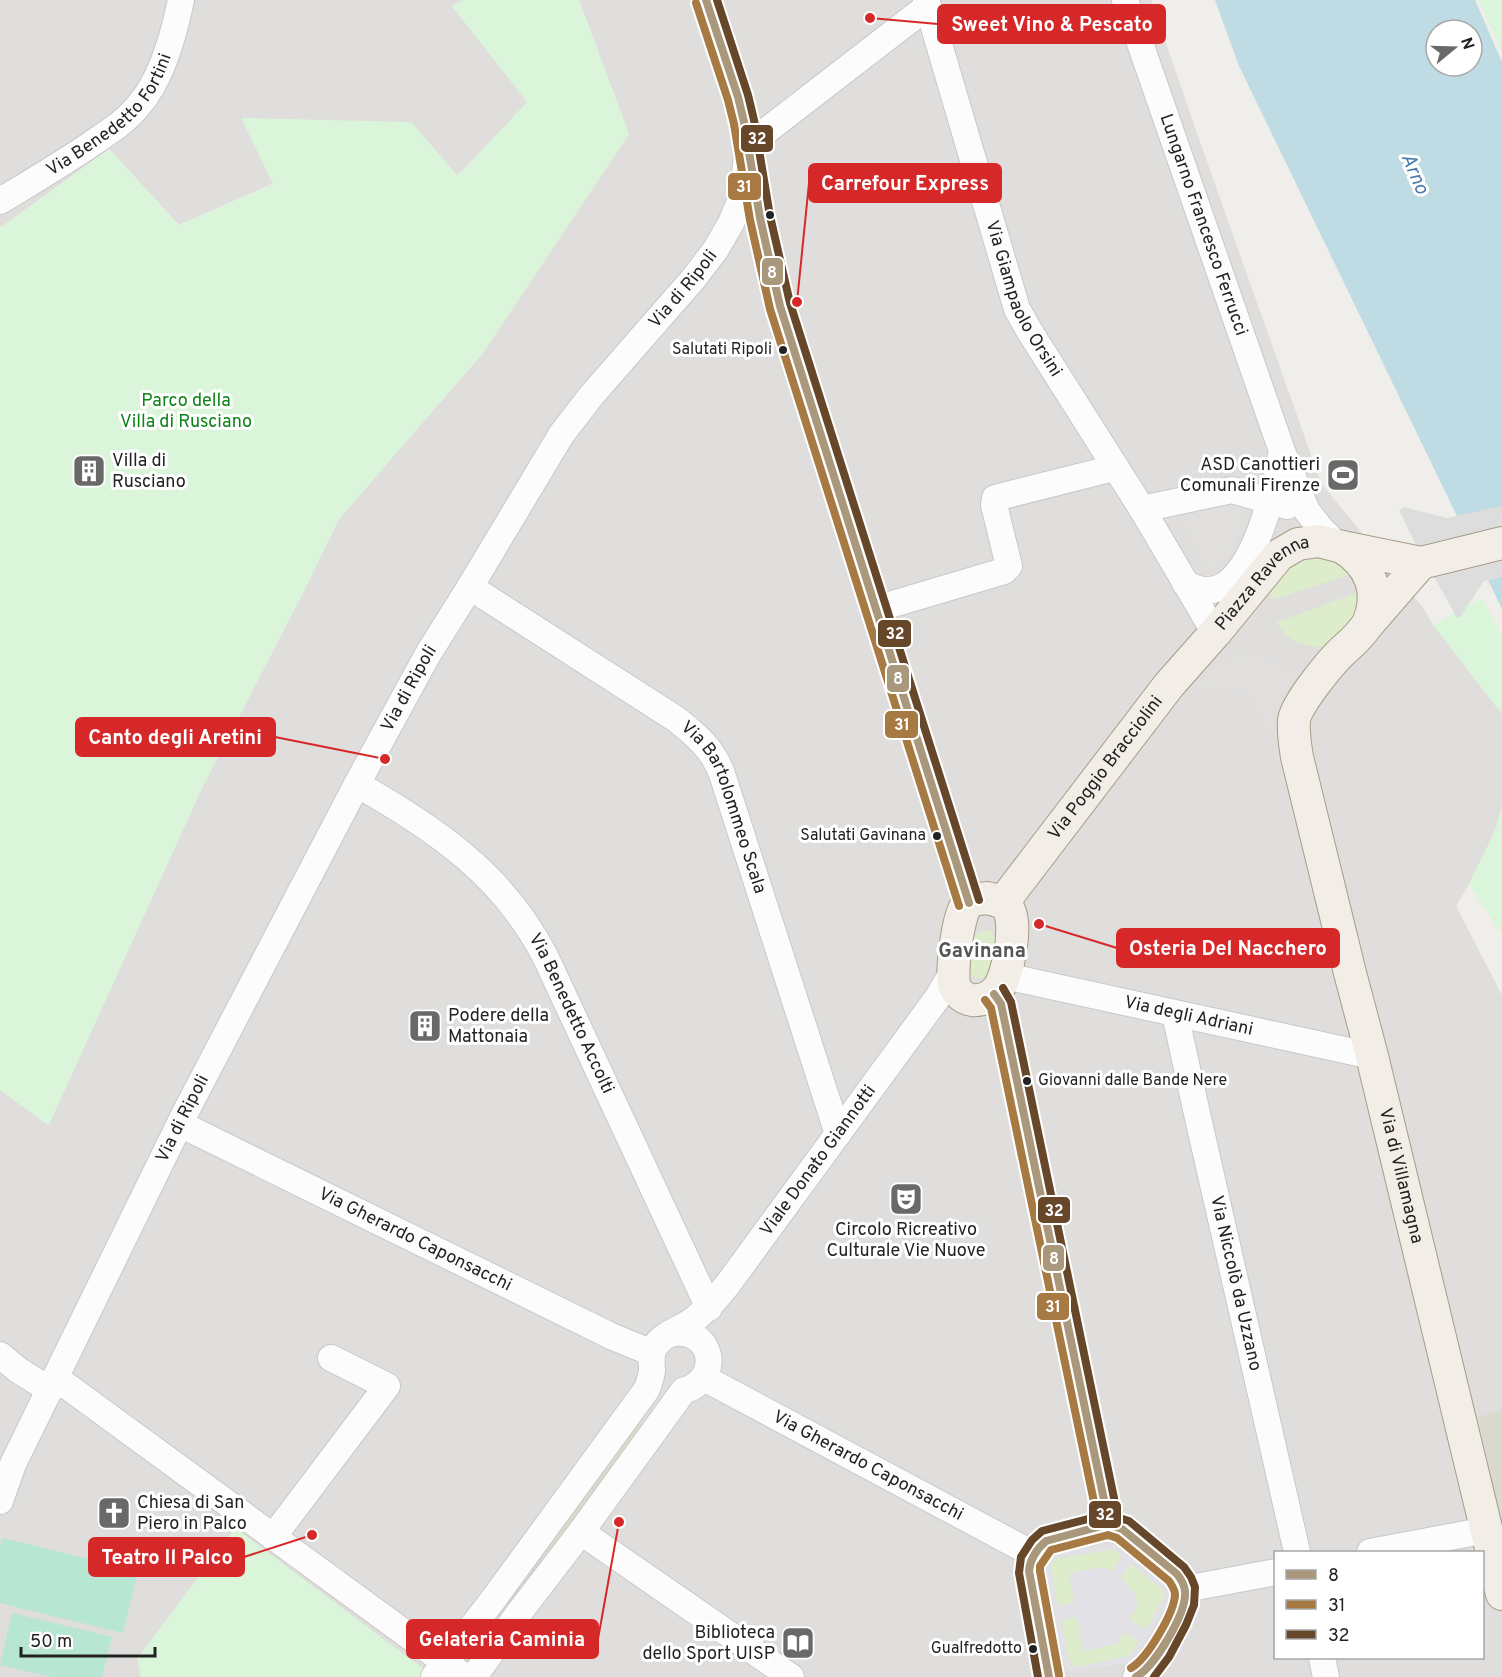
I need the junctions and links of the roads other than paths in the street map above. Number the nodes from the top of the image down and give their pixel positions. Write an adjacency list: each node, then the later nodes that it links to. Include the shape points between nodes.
1 (706, 0): 5 (street, via 738,97)
2 (1125, 0): 7 (street, Lungarno Francesco Ferrucci)
3 (183, 1): 6 (street, Via Benedetto Fortini, via 161,67 140,104 91,145)
4 (927, 3): 5 (street); 8 (street, Via Giampaolo Orsini, via 1017,309)
5 (748, 145): 16 (street, Via di Ripoli, via 743,194 716,249 561,435); 17 (street, via 780,306)
6 (0, 201)
7 (1282, 452): 9 (street, Piazza Ravenna); 11 (street, Piazza Ravenna)
8 (1114, 468): 10 (street, Via Giampaolo Orsini); 17 (street, via 996,498 994,505 1007,569)
9 (1271, 502): 10 (street, Piazza Ravenna, via 1232,490); 11 (street, Piazza Ravenna); 15 (street, Piazza Ravenna, via 1254,547 1230,581 1205,590)
10 (1142, 509): 15 (street, Piazza Ravenna)
11 (1307, 511): 13 (street, Piazza Ravenna)
12 (1502, 543): 14 (main road)
13 (1340, 546): 14 (main road, Piazza Ravenna); 18 (main road, Piazza Ravenna, via 1359,560 1371,580 1374,603); 19 (main road, Piazza Ravenna, via 1318,541 1298,544 1279,555)
14 (1421, 563): 18 (main road)
15 (1185, 583): 19 (street, Piazza Ravenna)
16 (470, 587): 20 (street, Via di Ripoli); 27 (street, Via Bartolommeo Scala, via 676,719 711,751 722,774)
17 (876, 609): 21 (street)
18 (1368, 624): 25 (main road, Via di Villamagna, via 1297,710 1294,736)
19 (1215, 633): 21 (main road, Via Poggio Bracciolini, via 1169,685 1007,897)
20 (357, 783): 26 (street, Via di Ripoli); 28 (street, Via Benedetto Accolti, via 423,824 466,857 508,898 528,926)
21 (984, 902): 22 (main road, via 964,909); 23 (main road, via 1008,908 1013,927)
22 (952, 973): 23 (main road, via 955,988 971,1000 982,1000); 27 (street, Viale Donato Giannotti)
23 (999, 985): 24 (street, Via degli Adriani); 36 (street)
24 (1175, 1014): 25 (street, Via degli Adriani); 40 (street, Via Niccolò da Uzzano)
25 (1372, 1056): 38 (main road, Via di Villamagna)
26 (180, 1124): 32 (street, Via Gherardo Caponsacchi, via 611,1336); 33 (street, Via di Ripoli)
27 (838, 1134): 28 (street, Viale Donato Giannotti)
28 (709, 1308): 29 (street, Viale Donato Giannotti)
29 (670, 1334): 32 (street, Viale Donato Giannotti, via 659,1342); 34 (street, via 694,1336 706,1349 708,1369)
30 (0, 1355): 33 (street, via 18,1370)
31 (331, 1358): 39 (street, via 387,1386)
32 (652, 1361): 34 (street, via 657,1379 666,1387 676,1390); 47 (street, Viale Donato Giannotti, via 646,1389)
33 (53, 1384): 35 (street, Via di Ripoli, via 13,1464); 39 (street)
34 (694, 1384): 37 (street); 42 (street, Via Gherardo Caponsacchi)
35 (0, 1501)
36 (1109, 1524): 42 (street, via 1046,1541); 44 (street, via 1122,1529 1177,1574)
37 (581, 1532): 49 (street); 50 (street)
38 (1497, 1533): 41 (street); 45 (main road, Via di Villamagna)
39 (273, 1537): 47 (street)
40 (1297, 1551)
41 (1377, 1551)
42 (1033, 1554): 51 (street, via 1029,1571)
43 (1274, 1572): 44 (street)
44 (1185, 1589): 48 (street, via 1184,1604 1168,1636 1149,1668)
45 (1502, 1594)
46 (1322, 1659): 52 (street)
47 (449, 1672)
48 (1138, 1676)
49 (474, 1677)
50 (791, 1677)
51 (1049, 1677)
52 (1326, 1677)

